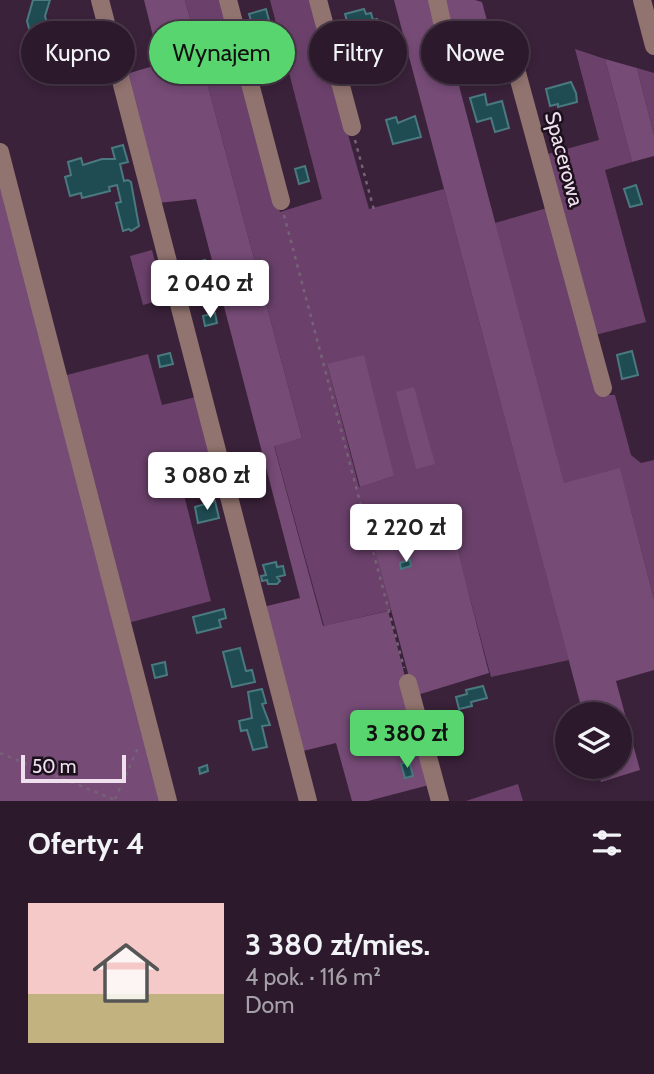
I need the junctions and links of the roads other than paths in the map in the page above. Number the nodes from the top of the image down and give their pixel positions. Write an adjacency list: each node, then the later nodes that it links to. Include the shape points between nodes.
1 (100, 0): 13 (street)
2 (228, 0): 9 (street)
3 (318, 0): 7 (street)
4 (437, 0): 10 (street, Spacerowa, via 455,57 465,62 513,58)
5 (642, 0): 6 (street)
6 (654, 46)
7 (352, 127)
8 (0, 152): 12 (street)
9 (281, 201)
10 (603, 388)
11 (408, 683): 14 (street)
12 (168, 801)
13 (307, 801)
14 (440, 801)

